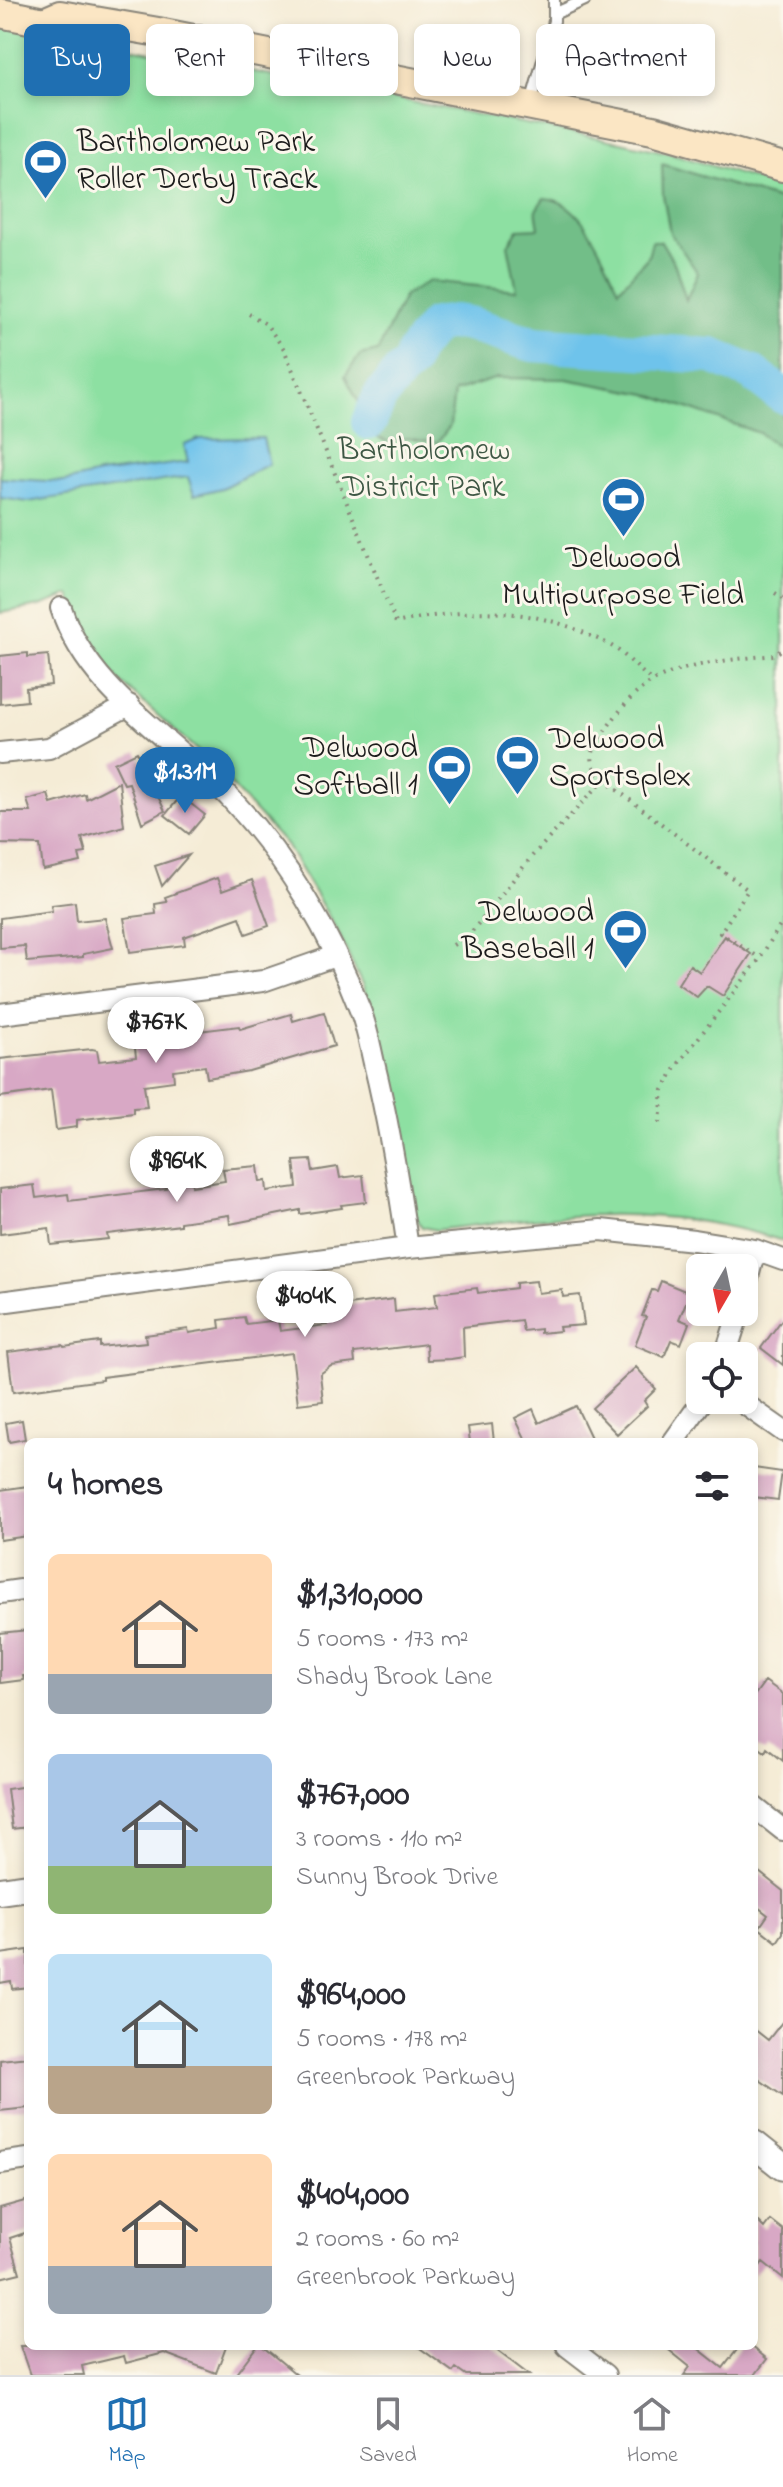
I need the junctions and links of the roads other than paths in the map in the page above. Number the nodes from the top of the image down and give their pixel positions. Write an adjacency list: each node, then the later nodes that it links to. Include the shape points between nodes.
1 (31, 0): 6 (main road, via 48,3)
2 (554, 0): 5 (lane)
3 (585, 0): 5 (lane)
4 (0, 13): 6 (main road, via 44,22)
5 (554, 14): 7 (lane)
6 (60, 15): 7 (main road)
7 (531, 105): 8 (main road, via 653,130)
8 (783, 167)
9 (61, 608): 10 (street, via 69,634 99,677)
10 (129, 705): 11 (street, via 49,748); 12 (street, via 232,800 290,872)
11 (0, 753)
12 (335, 956): 13 (street, via 263,981); 14 (street, via 361,1012 382,1095)
13 (0, 1014)
14 (408, 1248): 15 (street, via 601,1230); 18 (street)
15 (755, 1250): 16 (street); 17 (street)
16 (754, 1254)
17 (783, 1260)
18 (0, 1302)
19 (758, 1413): 21 (street)
20 (693, 1414): 22 (street)
21 (783, 1431)
22 (676, 1438)
23 (24, 1590): 24 (street)
24 (0, 1593)
25 (758, 1810): 26 (street)
26 (783, 1830)
27 (24, 1888): 28 (street)
28 (0, 1891)
29 (758, 2147): 32 (street)
30 (24, 2160): 31 (street)
31 (0, 2163)
32 (783, 2167)
33 (572, 2350): 34 (street)
34 (605, 2375)

